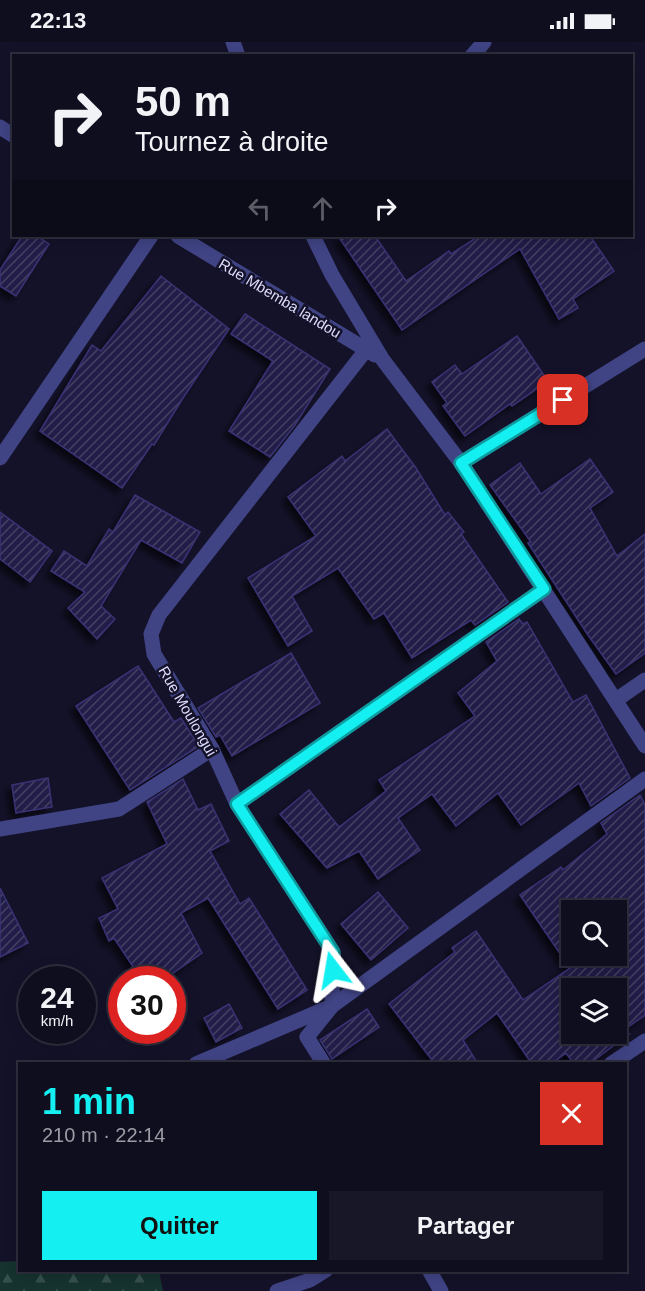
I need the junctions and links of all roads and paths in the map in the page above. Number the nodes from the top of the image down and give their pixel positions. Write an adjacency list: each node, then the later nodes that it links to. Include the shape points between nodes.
1 (483, 42): 2 (street)
2 (474, 54)
3 (150, 237): 9 (street)
4 (180, 237): 7 (street, Rue Mbemba landou)
5 (314, 237): 8 (street)
6 (645, 349): 10 (street)
7 (366, 350): 8 (street, Rue Mbemba landou); 15 (street, Rue Moulongui, via 159,615 151,634 154,654)
8 (382, 360): 10 (street)
9 (0, 458)
10 (461, 463): 11 (street)
11 (544, 589): 13 (street); 17 (street)
12 (645, 680): 13 (street)
13 (616, 700): 14 (street)
14 (645, 746)
15 (212, 749): 17 (street, Rue Moulongui); 18 (street, via 119,808)
16 (645, 779): 19 (street)
17 (237, 804): 19 (street, Rue Moulongui, via 333,952)
18 (0, 829)
19 (332, 1006): 21 (street); 22 (street, via 307,1037)
20 (645, 1041): 23 (street)
21 (201, 1062)
22 (323, 1062)
23 (615, 1062)
24 (323, 1272): 26 (street)
25 (430, 1272): 27 (street)
26 (277, 1291)
27 (441, 1291)

